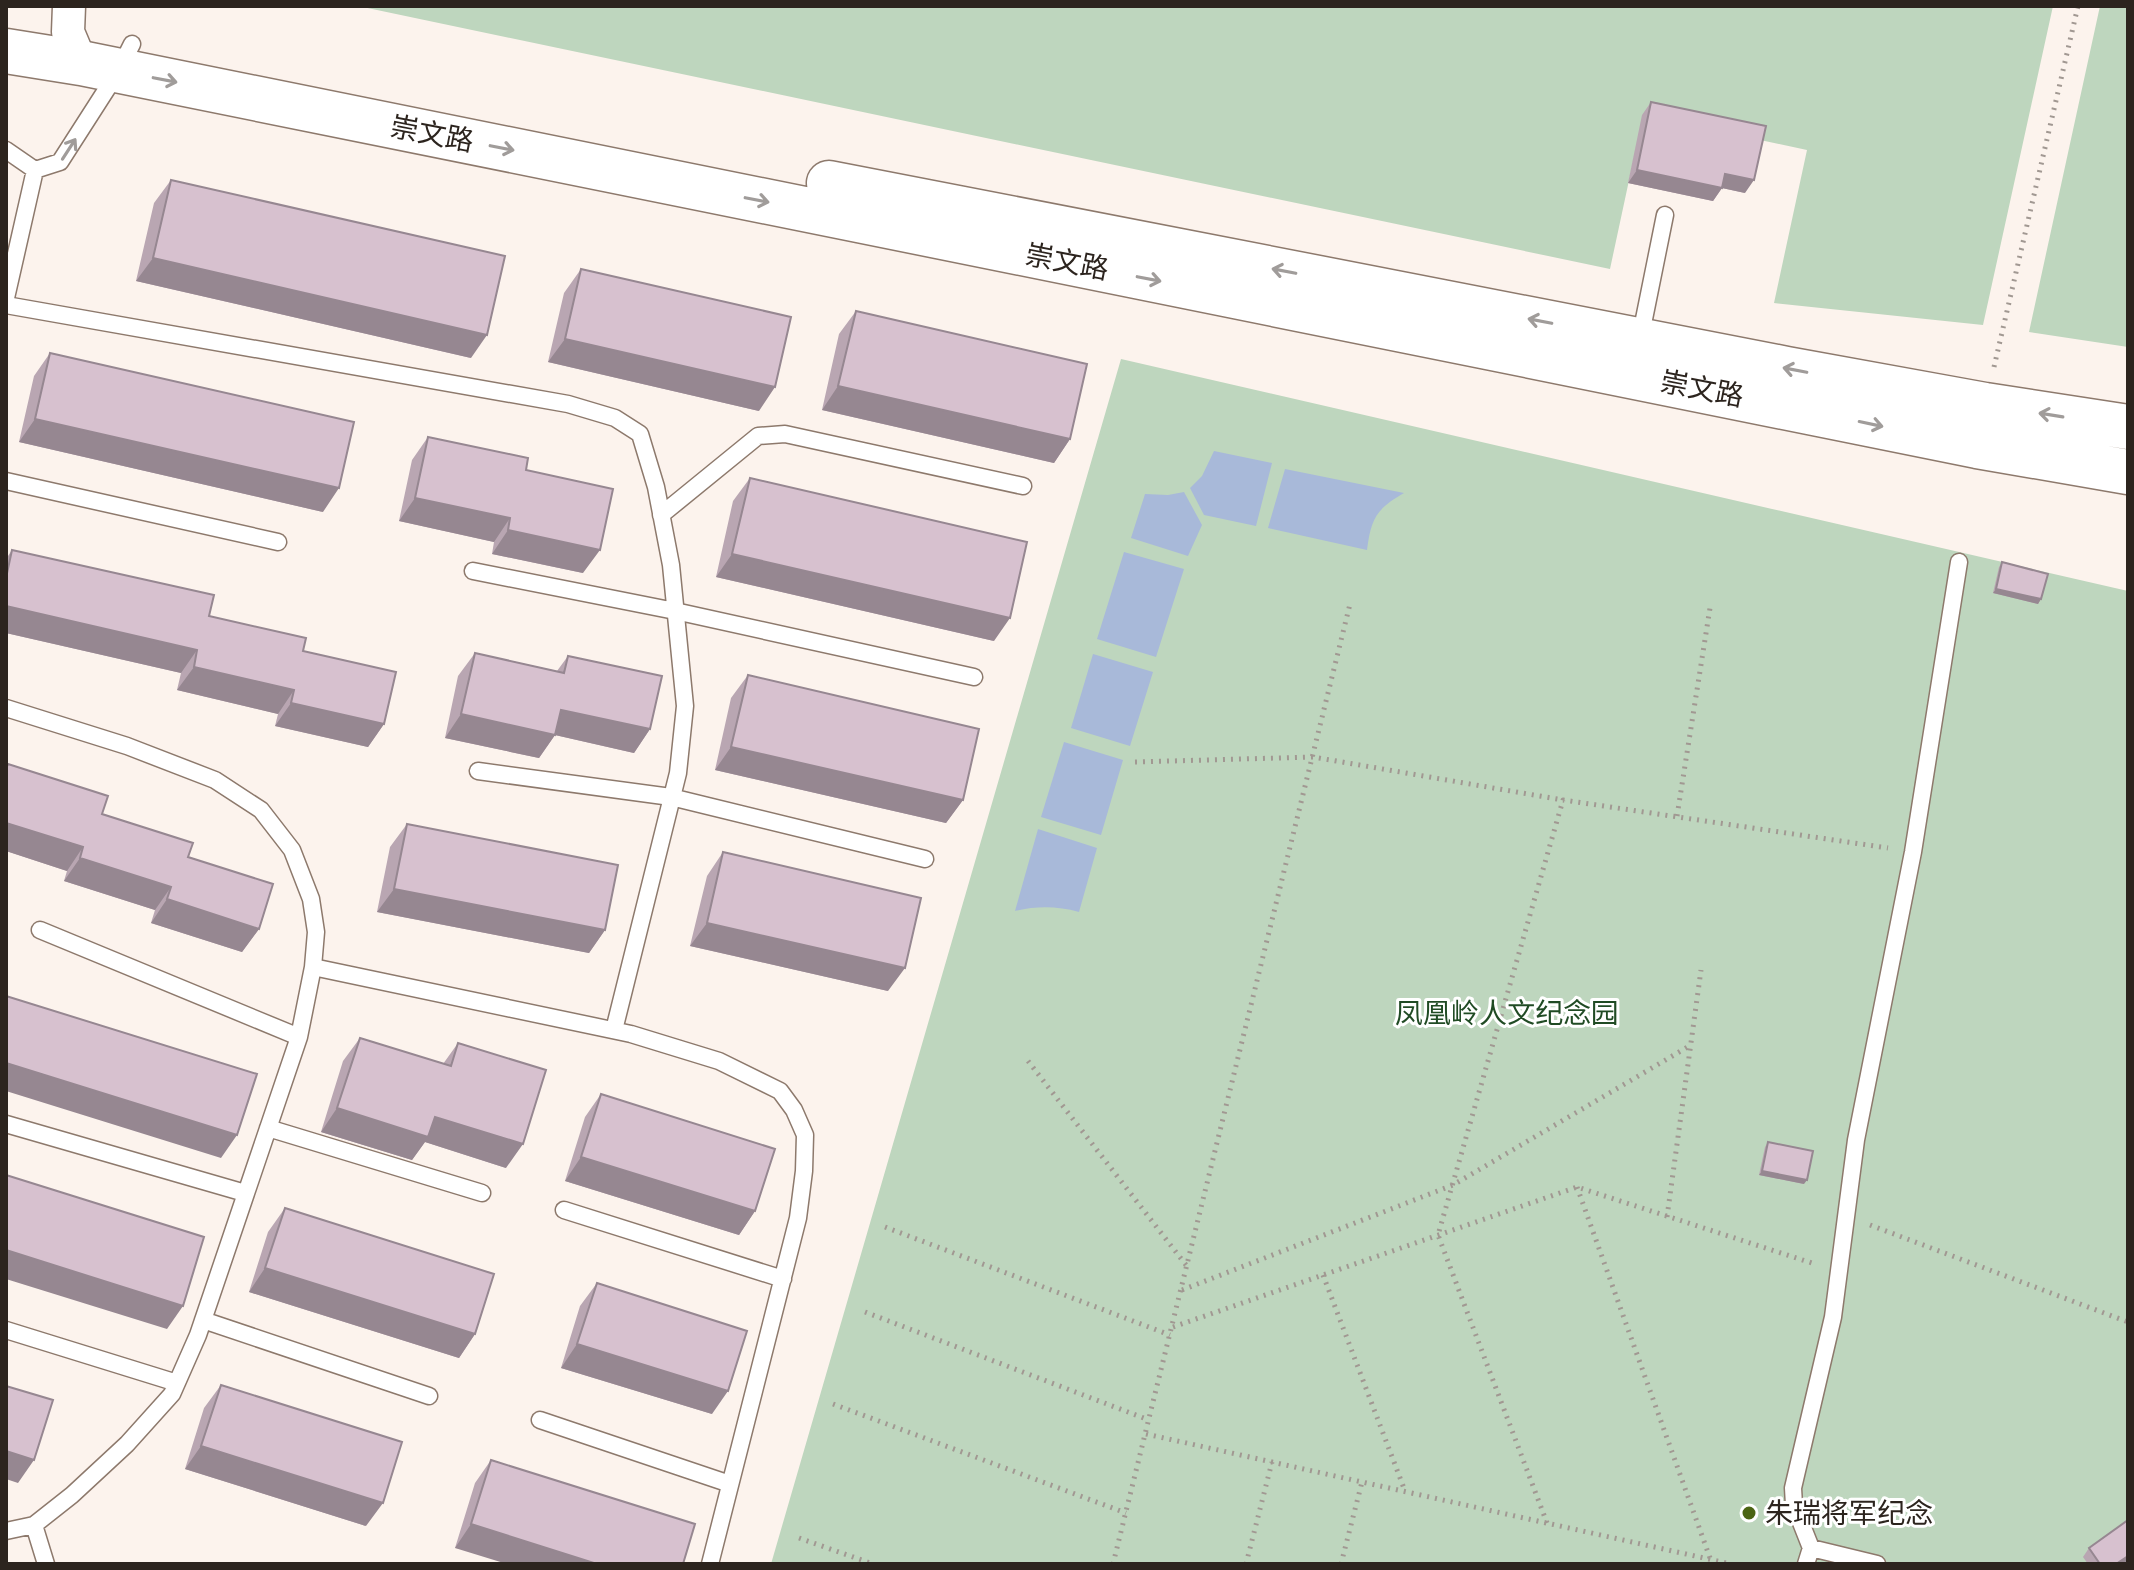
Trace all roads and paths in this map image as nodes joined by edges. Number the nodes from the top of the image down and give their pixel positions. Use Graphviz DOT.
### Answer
graph roads {
  1 [pos="2078,6"];
  2 [pos="6,21"];
  3 [pos="94,43"];
  4 [pos="6,51"];
  5 [pos="6,150"];
  6 [pos="35,170"];
  7 [pos="1665,215"];
  8 [pos="6,298"];
  9 [pos="6,305"];
  10 [pos="1640,340"];
  11 [pos="1985,405"];
  12 [pos="2128,427"];
  13 [pos="2128,472"];
  14 [pos="6,481"];
  15 [pos="1023,486"];
  16 [pos="661,515"];
  17 [pos="278,542"];
  18 [pos="1959,562"];
  19 [pos="473,571"];
  20 [pos="1350,604"];
  21 [pos="1710,608"];
  22 [pos="675,611"];
  23 [pos="974,677"];
  24 [pos="6,708"];
  25 [pos="1313,757"];
  26 [pos="1135,762"];
  27 [pos="478,771"];
  28 [pos="671,797"];
  29 [pos="1563,800"];
  30 [pos="1677,816"];
  31 [pos="1913,852"];
  32 [pos="925,859"];
  33 [pos="40,930"];
  34 [pos="313,967"];
  35 [pos="1701,970"];
  36 [pos="614,1030"];
  37 [pos="299,1037"];
  38 [pos="1691,1045"];
  39 [pos="1028,1061"];
  40 [pos="6,1124"];
  41 [pos="268,1128"];
  42 [pos="1453,1185"];
  43 [pos="1577,1187"];
  44 [pos="245,1193"];
  45 [pos="482,1193"];
  46 [pos="564,1210"];
  47 [pos="1846,1216"];
  48 [pos="1667,1217"];
  49 [pos="885,1227"];
  50 [pos="1438,1235"];
  51 [pos="1187,1266"];
  52 [pos="1839,1272"];
  53 [pos="1323,1275"];
  54 [pos="783,1279"];
  55 [pos="1181,1291"];
  56 [pos="865,1312"];
  57 [pos="203,1320"];
  58 [pos="2128,1322"];
  59 [pos="1172,1327"];
  60 [pos="6,1330"];
  61 [pos="1170,1335"];
  62 [pos="177,1383"];
  63 [pos="429,1396"];
  64 [pos="833,1404"];
  65 [pos="540,1420"];
  66 [pos="1149,1420"];
  67 [pos="1146,1434"];
  68 [pos="1272,1462"];
  69 [pos="1362,1482"];
  70 [pos="730,1484"];
  71 [pos="1405,1492"];
  72 [pos="1126,1513"];
  73 [pos="1547,1523"];
  74 [pos="34,1525"];
  75 [pos="6,1531"];
  76 [pos="799,1538"];
  77 [pos="1808,1556"];
  78 [pos="1710,1559"];
  79 [pos="46,1564"];
  80 [pos="710,1564"];
  81 [pos="873,1564"];
  82 [pos="1113,1564"];
  83 [pos="1246,1564"];
  84 [pos="1341,1564"];
  85 [pos="1731,1564"];
  86 [pos="1877,1564"];
  1 -- 11 [label="path"];
  2 -- 3 [label="street, 崇文路"];
  3 -- 4 [label="street, 崇文路"];
  6 -- 3 [label="lane, one-way"];
  10 -- 3 [label="street, 崇文路, one-way"];
  3 -- 13 [label="street, 崇文路, one-way"];
  5 -- 6 [label="lane"];
  6 -- 8 [label="lane"];
  7 -- 10 [label="lane"];
  9 -- 16 [label="lane"];
  11 -- 10 [label="street, 崇文路, one-way"];
  12 -- 11 [label="street, 崇文路, one-way"];
  14 -- 17 [label="lane"];
  15 -- 16 [label="lane"];
  16 -- 22 [label="lane"];
  18 -- 31 [label="lane"];
  19 -- 22 [label="lane"];
  20 -- 25 [label="path"];
  21 -- 30 [label="path"];
  22 -- 23 [label="lane"];
  22 -- 28 [label="lane"];
  24 -- 34 [label="lane"];
  25 -- 26 [label="path"];
  25 -- 29 [label="path"];
  25 -- 51 [label="path"];
  27 -- 28 [label="lane"];
  28 -- 32 [label="lane"];
  28 -- 36 [label="lane"];
  29 -- 30 [label="path"];
  29 -- 42 [label="path"];
  30 -- 31 [label="path"];
  31 -- 47 [label="lane"];
  33 -- 37 [label="lane"];
  34 -- 36 [label="lane"];
  34 -- 37 [label="lane"];
  35 -- 38 [label="path"];
  36 -- 54 [label="lane"];
  37 -- 41 [label="lane"];
  38 -- 42 [label="path"];
  38 -- 48 [label="path"];
  39 -- 51 [label="path"];
  40 -- 44 [label="lane"];
  41 -- 44 [label="lane"];
  41 -- 45 [label="lane"];
  42 -- 50 [label="path"];
  42 -- 55 [label="path"];
  43 -- 48 [label="path"];
  43 -- 50 [label="path"];
  43 -- 78 [label="path"];
  44 -- 57 [label="lane"];
  46 -- 54 [label="lane"];
  47 -- 52 [label="lane"];
  47 -- 58 [label="path"];
  48 -- 52 [label="path"];
  49 -- 61 [label="path"];
  50 -- 53 [label="path"];
  50 -- 73 [label="path"];
  51 -- 55 [label="path"];
  52 -- 77 [label="lane"];
  53 -- 59 [label="path"];
  53 -- 71 [label="path"];
  54 -- 70 [label="lane"];
  55 -- 59 [label="path"];
  56 -- 66 [label="path"];
  57 -- 62 [label="lane"];
  57 -- 63 [label="lane"];
  59 -- 61 [label="path"];
  60 -- 62 [label="lane"];
  61 -- 66 [label="path"];
  62 -- 74 [label="lane"];
  64 -- 72 [label="path"];
  65 -- 70 [label="lane"];
  66 -- 67 [label="path"];
  67 -- 68 [label="path"];
  67 -- 72 [label="path"];
  68 -- 69 [label="path"];
  68 -- 83 [label="path"];
  69 -- 71 [label="path"];
  69 -- 84 [label="path"];
  70 -- 80 [label="lane"];
  71 -- 73 [label="path"];
  72 -- 82 [label="path"];
  73 -- 78 [label="path"];
  74 -- 75 [label="lane"];
  74 -- 79 [label="lane"];
  76 -- 81 [label="path"];
  77 -- 86 [label="lane"];
  78 -- 85 [label="path"];
}
